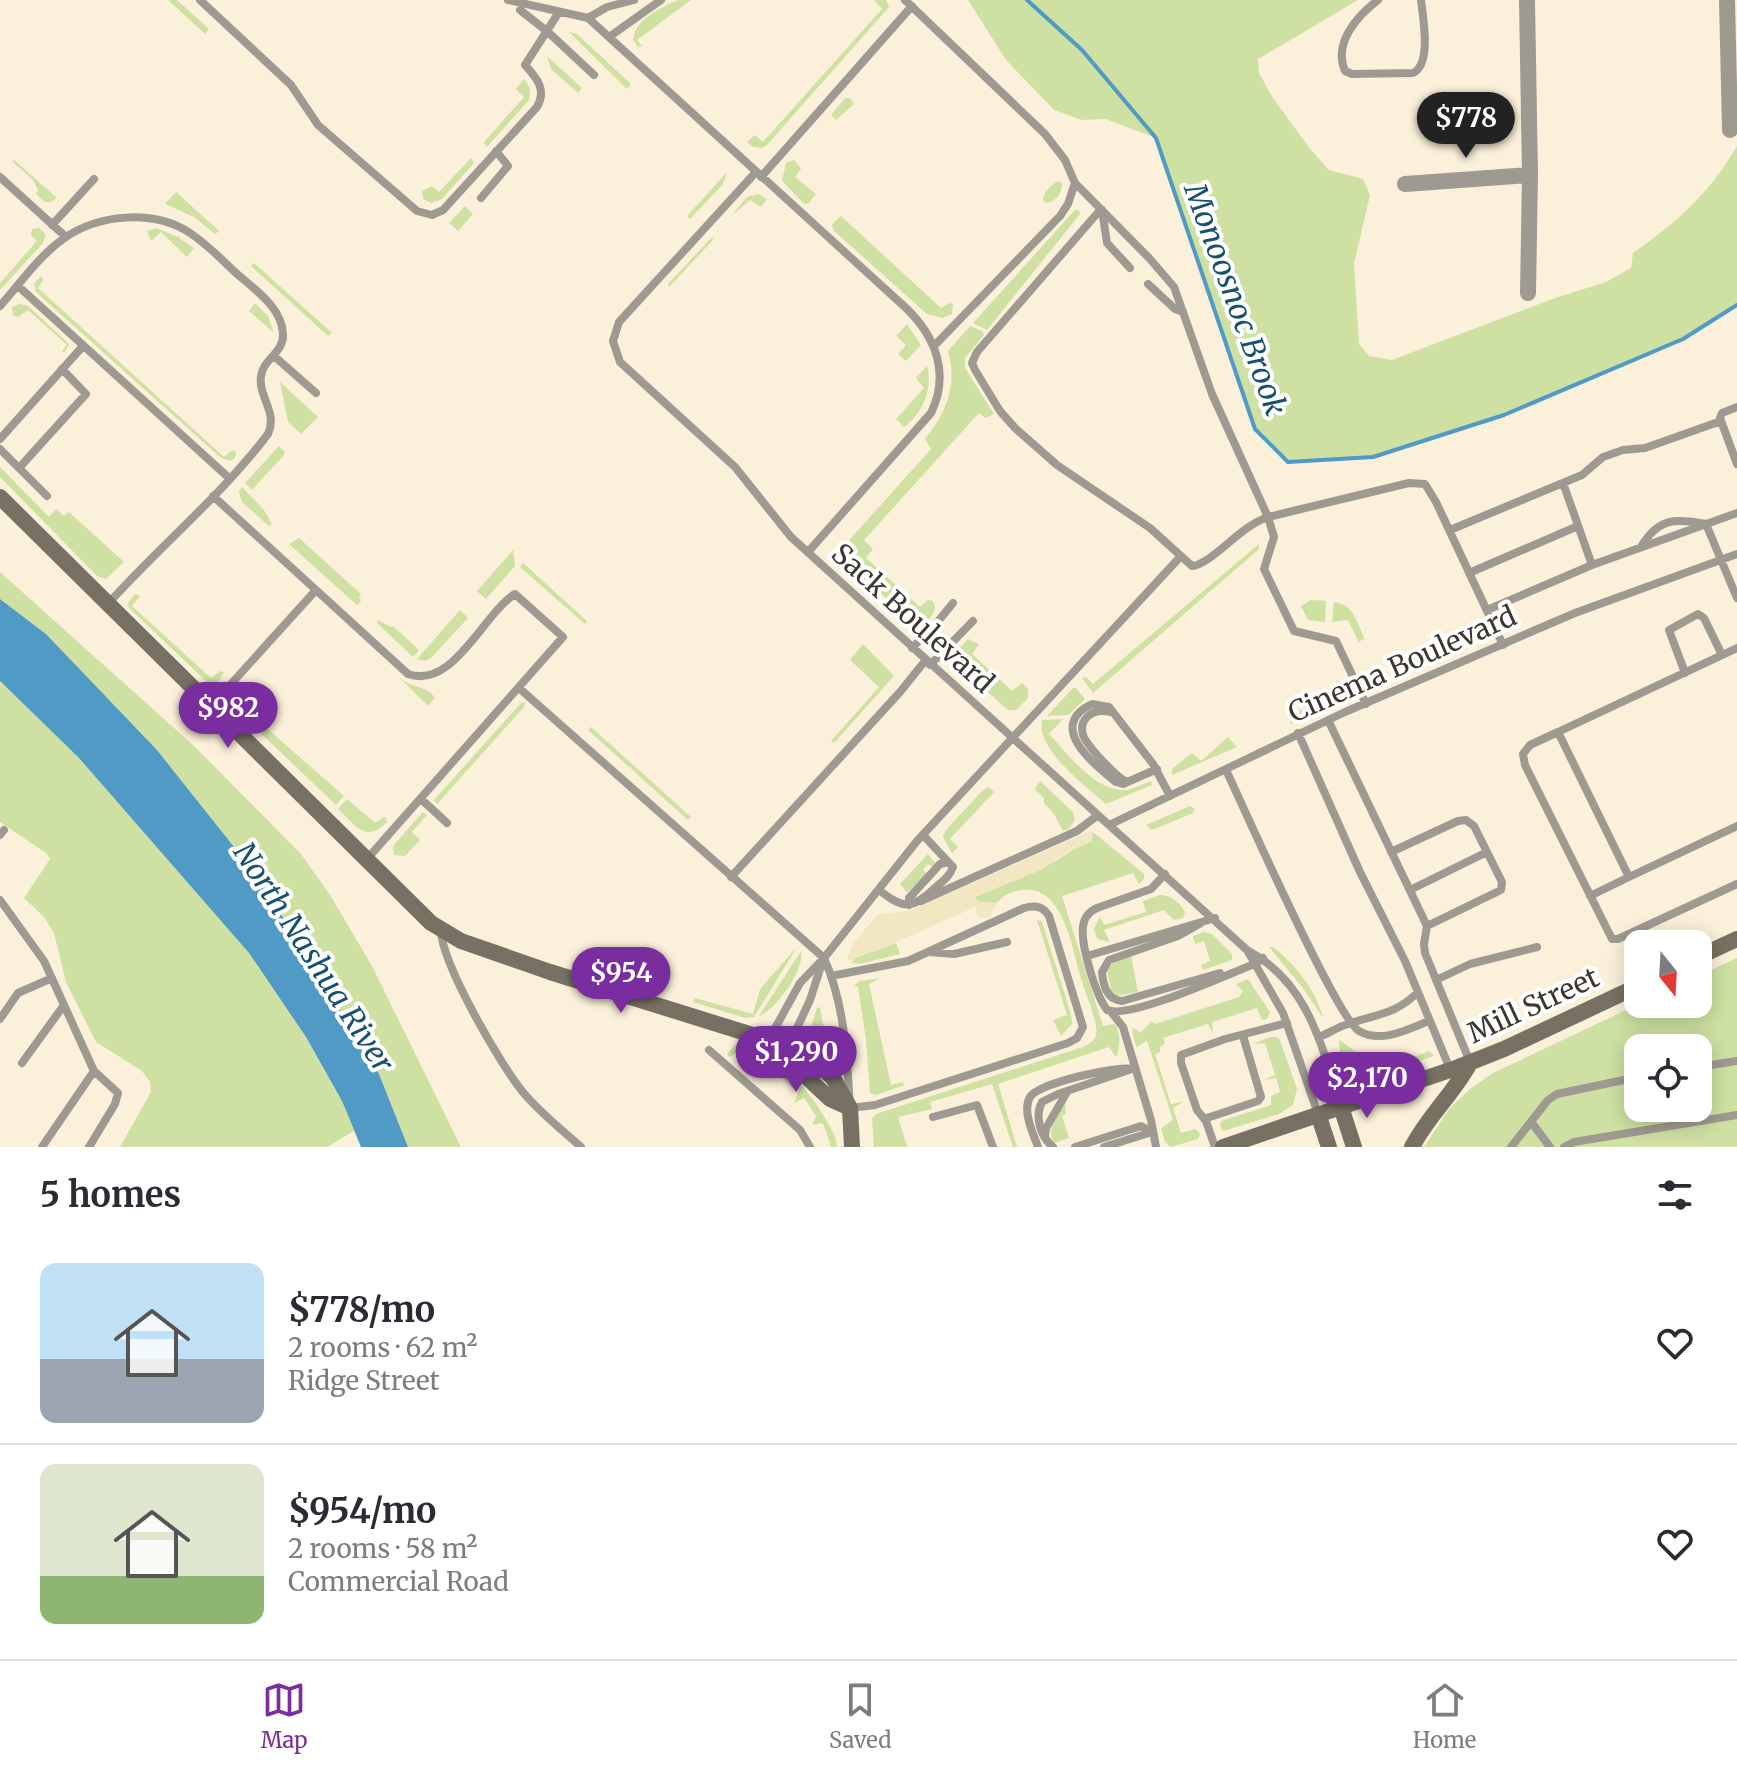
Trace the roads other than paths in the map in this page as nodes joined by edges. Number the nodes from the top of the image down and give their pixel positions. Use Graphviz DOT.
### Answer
graph roads {
  1 [pos="200,0"];
  2 [pos="508,0"];
  3 [pos="634,0"];
  4 [pos="661,0"];
  5 [pos="1378,0"];
  6 [pos="1421,0"];
  7 [pos="1527,0"];
  8 [pos="1727,0"];
  9 [pos="909,3"];
  10 [pos="520,10"];
  11 [pos="559,12"];
  12 [pos="588,18"];
  13 [pos="548,32"];
  14 [pos="609,37"];
  15 [pos="594,75"];
  16 [pos="1730,130"];
  17 [pos="496,151"];
  18 [pos="758,174"];
  19 [pos="1530,175"];
  20 [pos="0,177"];
  21 [pos="94,179"];
  22 [pos="1075,183"];
  23 [pos="1405,184"];
  24 [pos="481,198"];
  25 [pos="1101,209"];
  26 [pos="52,225"];
  27 [pos="66,237"];
  28 [pos="1130,268"];
  29 [pos="1148,284"];
  30 [pos="18,286"];
  31 [pos="1528,293"];
  32 [pos="0,306"];
  33 [pos="1183,312"];
  34 [pos="83,346"];
  35 [pos="934,346"];
  36 [pos="274,356"];
  37 [pos="62,369"];
  38 [pos="316,393"];
  39 [pos="1737,407"];
  40 [pos="1721,421"];
  41 [pos="0,439"];
  42 [pos="0,449"];
  43 [pos="1737,464"];
  44 [pos="19,468"];
  45 [pos="229,478"];
  46 [pos="1563,483"];
  47 [pos="47,496"];
  48 [pos="213,496"];
  49 [pos="0,497"];
  50 [pos="1737,513"];
  51 [pos="1268,517"];
  52 [pos="1706,524"];
  53 [pos="1578,526"];
  54 [pos="1450,530"];
  55 [pos="808,552"];
  56 [pos="1737,554"];
  57 [pos="1181,556"];
  58 [pos="1720,560"];
  59 [pos="1592,565"];
  60 [pos="1469,573"];
  61 [pos="316,590"];
  62 [pos="1737,598"];
  63 [pos="953,603"];
  64 [pos="108,604"];
  65 [pos="1487,610"];
  66 [pos="973,621"];
  67 [pos="1503,645"];
  68 [pos="912,648"];
  69 [pos="1737,648"];
  70 [pos="1722,655"];
  71 [pos="928,663"];
  72 [pos="1685,673"];
  73 [pos="519,688"];
  74 [pos="1366,704"];
  75 [pos="211,705"];
  76 [pos="1118,718"];
  77 [pos="1328,720"];
  78 [pos="1558,732"];
  79 [pos="1298,733"];
  80 [pos="1013,737"];
  81 [pos="1157,769"];
  82 [pos="1226,770"];
  83 [pos="1130,782"];
  84 [pos="1170,796"];
  85 [pos="421,799"];
  86 [pos="1098,815"];
  87 [pos="447,823"];
  88 [pos="1109,825"];
  89 [pos="1737,826"];
  90 [pos="923,835"];
  91 [pos="1391,852"];
  92 [pos="1487,852"];
  93 [pos="367,859"];
  94 [pos="948,862"];
  95 [pos="1165,874"];
  96 [pos="731,877"];
  97 [pos="1629,877"];
  98 [pos="1737,884"];
  99 [pos="879,890"];
  100 [pos="1410,890"];
  101 [pos="1590,896"];
  102 [pos="0,900"];
  103 [pos="921,901"];
  104 [pos="909,905"];
  105 [pos="1215,918"];
  106 [pos="1201,923"];
  107 [pos="1427,926"];
  108 [pos="441,929"];
  109 [pos="1737,939"];
  110 [pos="1007,942"];
  111 [pos="1537,947"];
  112 [pos="1247,950"];
  113 [pos="1712,951"];
  114 [pos="928,952"];
  115 [pos="1087,956"];
  116 [pos="824,958"];
  117 [pos="1263,958"];
  118 [pos="1254,964"];
  119 [pos="1237,970"];
  120 [pos="831,976"];
  121 [pos="52,978"];
  122 [pos="1436,980"];
  123 [pos="1418,992"];
  124 [pos="1624,992"];
  125 [pos="64,1005"];
  126 [pos="1111,1012"];
  127 [pos="0,1019"];
  128 [pos="1429,1021"];
  129 [pos="1287,1023"];
  130 [pos="1350,1023"];
  131 [pos="1243,1036"];
  132 [pos="1319,1037"];
  133 [pos="768,1041"];
  134 [pos="787,1049"];
  135 [pos="709,1050"];
  136 [pos="1737,1061"];
  137 [pos="22,1063"];
  138 [pos="1470,1063"];
  139 [pos="1712,1065"];
  140 [pos="1134,1069"];
  141 [pos="1451,1070"];
  142 [pos="94,1071"];
  143 [pos="1624,1080"];
  144 [pos="1071,1089"];
  145 [pos="1341,1107"];
  146 [pos="850,1108"];
  147 [pos="1318,1114"];
  148 [pos="1737,1115"];
  149 [pos="933,1117"];
  150 [pos="1204,1119"];
  151 [pos="1532,1123"];
  152 [pos="1152,1132"];
  153 [pos="1050,1144"];
  154 [pos="42,1147"];
  155 [pos="89,1147"];
  156 [pos="581,1147"];
  157 [pos="810,1147"];
  158 [pos="852,1147"];
  159 [pos="993,1147"];
  160 [pos="1038,1147"];
  161 [pos="1075,1147"];
  162 [pos="1104,1147"];
  163 [pos="1156,1147"];
  164 [pos="1215,1147"];
  165 [pos="1223,1147"];
  166 [pos="1329,1147"];
  167 [pos="1354,1147"];
  168 [pos="1412,1147"];
  169 [pos="1511,1147"];
  170 [pos="1550,1147"];
  171 [pos="1564,1147"];
  1 -- 17 [label="lane"];
  2 -- 11 [label="lane"];
  3 -- 12 [label="lane"];
  4 -- 14 [label="lane"];
  5 -- 6 [label="lane"];
  7 -- 19 [label="street"];
  8 -- 16 [label="street"];
  9 -- 18 [label="lane"];
  9 -- 22 [label="lane"];
  10 -- 13 [label="lane"];
  11 -- 12 [label="lane"];
  11 -- 13 [label="lane"];
  12 -- 14 [label="lane, Sack Boulevard"];
  13 -- 15 [label="lane"];
  13 -- 17 [label="lane"];
  14 -- 18 [label="lane, Sack Boulevard"];
  17 -- 24 [label="lane"];
  18 -- 35 [label="lane, Sack Boulevard"];
  18 -- 55 [label="lane"];
  19 -- 23 [label="street"];
  19 -- 31 [label="street"];
  20 -- 26 [label="lane"];
  21 -- 26 [label="lane"];
  22 -- 25 [label="lane"];
  22 -- 35 [label="lane"];
  25 -- 28 [label="lane"];
  25 -- 33 [label="lane"];
  25 -- 57 [label="lane"];
  26 -- 27 [label="lane"];
  27 -- 30 [label="lane"];
  27 -- 36 [label="lane"];
  29 -- 33 [label="lane"];
  30 -- 32 [label="lane"];
  30 -- 34 [label="lane"];
  33 -- 51 [label="lane"];
  34 -- 37 [label="lane"];
  34 -- 45 [label="lane"];
  35 -- 55 [label="lane, Sack Boulevard"];
  36 -- 38 [label="lane"];
  36 -- 45 [label="lane"];
  37 -- 41 [label="lane"];
  37 -- 44 [label="lane"];
  39 -- 40 [label="lane"];
  40 -- 43 [label="lane"];
  40 -- 46 [label="lane"];
  42 -- 44 [label="lane"];
  44 -- 47 [label="lane"];
  45 -- 48 [label="lane"];
  46 -- 53 [label="lane"];
  46 -- 54 [label="lane"];
  48 -- 61 [label="lane"];
  48 -- 64 [label="lane"];
  49 -- 64 [label="street"];
  50 -- 52 [label="lane"];
  51 -- 54 [label="lane"];
  51 -- 57 [label="lane"];
  51 -- 74 [label="lane"];
  52 -- 58 [label="lane"];
  52 -- 59 [label="lane"];
  53 -- 59 [label="lane"];
  53 -- 60 [label="lane"];
  54 -- 60 [label="lane"];
  55 -- 68 [label="lane, Sack Boulevard"];
  56 -- 58 [label="lane, Cinema Boulevard"];
  57 -- 80 [label="lane"];
  58 -- 62 [label="lane"];
  58 -- 67 [label="lane, Cinema Boulevard"];
  59 -- 65 [label="lane"];
  60 -- 65 [label="lane"];
  61 -- 73 [label="lane"];
  61 -- 75 [label="lane"];
  63 -- 68 [label="lane"];
  64 -- 75 [label="street"];
  65 -- 67 [label="lane"];
  66 -- 71 [label="lane"];
  67 -- 74 [label="lane, Cinema Boulevard"];
  68 -- 71 [label="lane, Sack Boulevard"];
  69 -- 70 [label="lane"];
  70 -- 72 [label="lane"];
  70 -- 72 [label="lane"];
  71 -- 80 [label="lane, Sack Boulevard"];
  71 -- 96 [label="lane"];
  72 -- 78 [label="lane"];
  73 -- 85 [label="lane"];
  73 -- 96 [label="lane"];
  74 -- 77 [label="lane, Cinema Boulevard"];
  75 -- 93 [label="street"];
  76 -- 81 [label="lane"];
  76 -- 83 [label="lane"];
  76 -- 83 [label="lane"];
  77 -- 79 [label="lane, Cinema Boulevard"];
  77 -- 91 [label="lane"];
  78 -- 97 [label="lane"];
  78 -- 101 [label="lane"];
  79 -- 82 [label="lane, Cinema Boulevard"];
  79 -- 123 [label="lane"];
  80 -- 86 [label="lane, Sack Boulevard"];
  80 -- 90 [label="lane"];
  81 -- 83 [label="lane"];
  81 -- 84 [label="lane"];
  82 -- 84 [label="lane, Cinema Boulevard"];
  82 -- 130 [label="lane"];
  84 -- 88 [label="lane, Cinema Boulevard"];
  85 -- 87 [label="lane"];
  85 -- 93 [label="lane"];
  86 -- 88 [label="lane, Sack Boulevard"];
  86 -- 103 [label="lane"];
  88 -- 95 [label="lane, Sack Boulevard"];
  89 -- 97 [label="lane"];
  90 -- 94 [label="lane"];
  90 -- 99 [label="lane"];
  91 -- 92 [label="lane"];
  91 -- 100 [label="lane"];
  92 -- 100 [label="lane"];
  92 -- 107 [label="lane"];
  93 -- 108 [label="street"];
  94 -- 103 [label="lane"];
  94 -- 104 [label="lane"];
  95 -- 105 [label="lane, Sack Boulevard"];
  95 -- 115 [label="lane"];
  96 -- 116 [label="lane"];
  97 -- 101 [label="lane"];
  98 -- 101 [label="lane"];
  99 -- 104 [label="lane"];
  99 -- 116 [label="lane"];
  100 -- 107 [label="lane"];
  102 -- 121 [label="lane"];
  103 -- 104 [label="lane"];
  105 -- 106 [label="lane"];
  105 -- 112 [label="lane, Sack Boulevard"];
  106 -- 115 [label="lane"];
  106 -- 119 [label="lane"];
  107 -- 122 [label="lane"];
  108 -- 133 [label="street"];
  108 -- 156 [label="lane"];
  109 -- 113 [label="street"];
  110 -- 114 [label="lane"];
  111 -- 122 [label="lane"];
  112 -- 117 [label="lane"];
  112 -- 118 [label="lane, Sack Boulevard"];
  114 -- 120 [label="lane"];
  114 -- 146 [label="lane"];
  115 -- 126 [label="lane"];
  116 -- 120 [label="lane"];
  116 -- 133 [label="lane"];
  116 -- 134 [label="lane"];
  117 -- 118 [label="lane"];
  117 -- 132 [label="lane"];
  118 -- 119 [label="lane"];
  118 -- 129 [label="lane, Sack Boulevard"];
  119 -- 126 [label="lane"];
  120 -- 146 [label="lane"];
  121 -- 125 [label="lane"];
  121 -- 127 [label="lane"];
  122 -- 138 [label="lane"];
  123 -- 128 [label="lane"];
  123 -- 130 [label="lane"];
  124 -- 138 [label="street, Mill Street"];
  125 -- 137 [label="lane"];
  125 -- 142 [label="lane"];
  126 -- 140 [label="lane"];
  128 -- 130 [label="lane"];
  128 -- 141 [label="lane"];
  129 -- 131 [label="lane"];
  129 -- 147 [label="lane, Sack Boulevard"];
  130 -- 132 [label="lane"];
  131 -- 150 [label="lane"];
  131 -- 150 [label="lane"];
  132 -- 145 [label="lane"];
  133 -- 134 [label="street"];
  134 -- 146 [label="street"];
  135 -- 157 [label="lane"];
  136 -- 139 [label="lane"];
  138 -- 141 [label="street, Mill Street"];
  138 -- 168 [label="street"];
  140 -- 144 [label="lane"];
  140 -- 152 [label="lane"];
  140 -- 160 [label="lane"];
  141 -- 145 [label="street, Mill Street"];
  142 -- 154 [label="lane"];
  142 -- 155 [label="lane"];
  143 -- 151 [label="lane"];
  144 -- 153 [label="lane"];
  144 -- 153 [label="lane"];
  145 -- 147 [label="street, Mill Street"];
  145 -- 167 [label="street"];
  146 -- 158 [label="street"];
  147 -- 165 [label="street, Mill Street"];
  147 -- 166 [label="street"];
  148 -- 171 [label="lane"];
  149 -- 159 [label="lane"];
  150 -- 164 [label="lane"];
  151 -- 169 [label="lane"];
  151 -- 170 [label="lane"];
  152 -- 161 [label="lane"];
  152 -- 162 [label="lane"];
  152 -- 163 [label="lane"];
}
